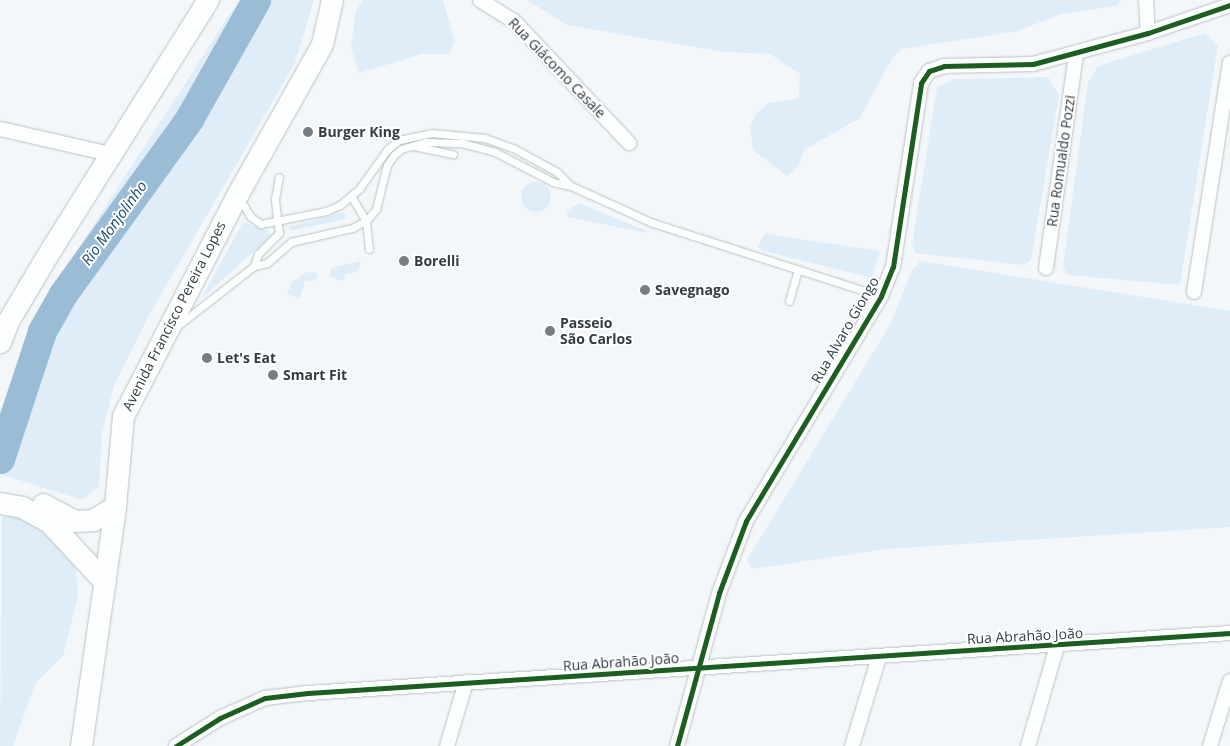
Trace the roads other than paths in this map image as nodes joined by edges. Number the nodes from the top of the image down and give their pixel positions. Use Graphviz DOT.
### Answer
graph roads {
  1 [pos="208,0"];
  2 [pos="332,0"];
  3 [pos="480,0"];
  4 [pos="1146,0"];
  5 [pos="1230,5"];
  6 [pos="1148,33"];
  7 [pos="1076,54"];
  8 [pos="1230,63"];
  9 [pos="0,129"];
  10 [pos="629,143"];
  11 [pos="411,145"];
  12 [pos="110,154"];
  13 [pos="453,154"];
  14 [pos="280,177"];
  15 [pos="571,186"];
  16 [pos="237,195"];
  17 [pos="351,196"];
  18 [pos="366,221"];
  19 [pos="280,222"];
  20 [pos="369,249"];
  21 [pos="254,266"];
  22 [pos="1046,268"];
  23 [pos="798,270"];
  24 [pos="1194,292"];
  25 [pos="881,296"];
  26 [pos="789,301"];
  27 [pos="164,335"];
  28 [pos="0,342"];
  29 [pos="0,492"];
  30 [pos="0,503"];
  31 [pos="114,506"];
  32 [pos="105,582"];
  33 [pos="1230,633"];
  34 [pos="1057,646"];
  35 [pos="879,657"];
  36 [pos="701,667"];
  37 [pos="1230,681"];
  38 [pos="466,682"];
  39 [pos="81,746"];
  40 [pos="176,746"];
  41 [pos="447,746"];
  42 [pos="677,746"];
  43 [pos="852,746"];
  44 [pos="1028,746"];
  45 [pos="1210,746"];
  1 -- 12 [label="main road"];
  2 -- 16 [label="main road, Avenida Francisco Pereira Lopes"];
  3 -- 10 [label="street, Rua Giácomo Casale"];
  4 -- 6 [label="street"];
  5 -- 6 [label="street, Rua Alvaro Giongo"];
  6 -- 7 [label="street, Rua Alvaro Giongo"];
  7 -- 22 [label="street, Rua Romualdo Pozzi"];
  7 -- 25 [label="street, Rua Alvaro Giongo"];
  8 -- 24 [label="street"];
  9 -- 12 [label="street"];
  11 -- 13 [label="lane"];
  11 -- 15 [label="lane"];
  11 -- 18 [label="lane"];
  12 -- 28 [label="main road"];
  14 -- 19 [label="lane"];
  15 -- 17 [label="lane"];
  15 -- 23 [label="lane"];
  16 -- 19 [label="lane"];
  16 -- 27 [label="main road, Avenida Francisco Pereira Lopes"];
  17 -- 18 [label="lane"];
  17 -- 19 [label="lane"];
  18 -- 20 [label="lane"];
  18 -- 21 [label="lane"];
  19 -- 21 [label="lane"];
  21 -- 27 [label="lane"];
  23 -- 25 [label="lane"];
  23 -- 26 [label="lane"];
  25 -- 36 [label="street, Rua Alvaro Giongo"];
  27 -- 31 [label="main road, Avenida Francisco Pereira Lopes"];
  29 -- 31 [label="main road"];
  30 -- 32 [label="main road"];
  31 -- 32 [label="main road, Avenida Francisco Pereira Lopes"];
  32 -- 39 [label="main road, Avenida Francisco Pereira Lopes"];
  33 -- 34 [label="street, Rua Abrahão João"];
  34 -- 35 [label="street, Rua Abrahão João"];
  34 -- 44 [label="street"];
  35 -- 36 [label="street, Rua Abrahão João"];
  35 -- 43 [label="street"];
  36 -- 38 [label="street, Rua Abrahão João"];
  36 -- 42 [label="street, Rua Alvaro Giongo"];
  37 -- 45 [label="street"];
  38 -- 40 [label="street, Rua Abrahão João"];
  38 -- 41 [label="street"];
}
